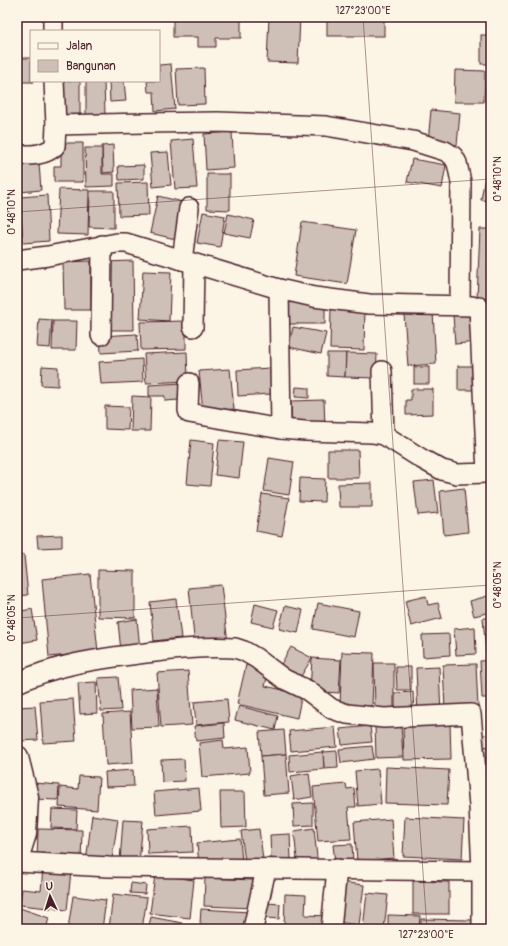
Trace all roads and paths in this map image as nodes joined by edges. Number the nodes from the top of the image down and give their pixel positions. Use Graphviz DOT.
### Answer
graph roads {
  1 [pos="53,17"];
  2 [pos="53,30"];
  3 [pos="54,82"];
  4 [pos="56,125"];
  5 [pos="17,155"];
  6 [pos="189,208"];
  7 [pos="102,245"];
  8 [pos="17,260"];
  9 [pos="188,262"];
  10 [pos="279,289"];
  11 [pos="460,305"];
  12 [pos="485,307"];
  13 [pos="193,327"];
  14 [pos="101,335"];
  15 [pos="382,371"];
  16 [pos="189,383"];
  17 [pos="281,429"];
  18 [pos="384,435"];
  19 [pos="489,473"];
  20 [pos="17,683"];
  21 [pos="17,757"];
  22 [pos="17,861"];
  23 [pos="266,869"];
  24 [pos="337,869"];
  25 [pos="482,871"];
  26 [pos="254,929"];
  27 [pos="331,929"];
  28 [pos="482,929"];
  1 -- 2 [label="street"];
  3 -- 4 [label="street"];
  4 -- 5 [label="street"];
  4 -- 11 [label="street"];
  6 -- 9 [label="street"];
  7 -- 8 [label="street"];
  7 -- 9 [label="street"];
  7 -- 14 [label="street"];
  9 -- 10 [label="street"];
  9 -- 13 [label="street"];
  10 -- 11 [label="street"];
  10 -- 17 [label="street"];
  11 -- 12 [label="street"];
  12 -- 19 [label="street"];
  15 -- 18 [label="street"];
  16 -- 17 [label="street"];
  17 -- 18 [label="street"];
  18 -- 19 [label="street"];
  20 -- 25 [label="street"];
  21 -- 22 [label="street"];
  22 -- 23 [label="street"];
  23 -- 24 [label="street"];
  23 -- 26 [label="street"];
  24 -- 25 [label="street"];
  24 -- 27 [label="street"];
  25 -- 28 [label="street"];
}
